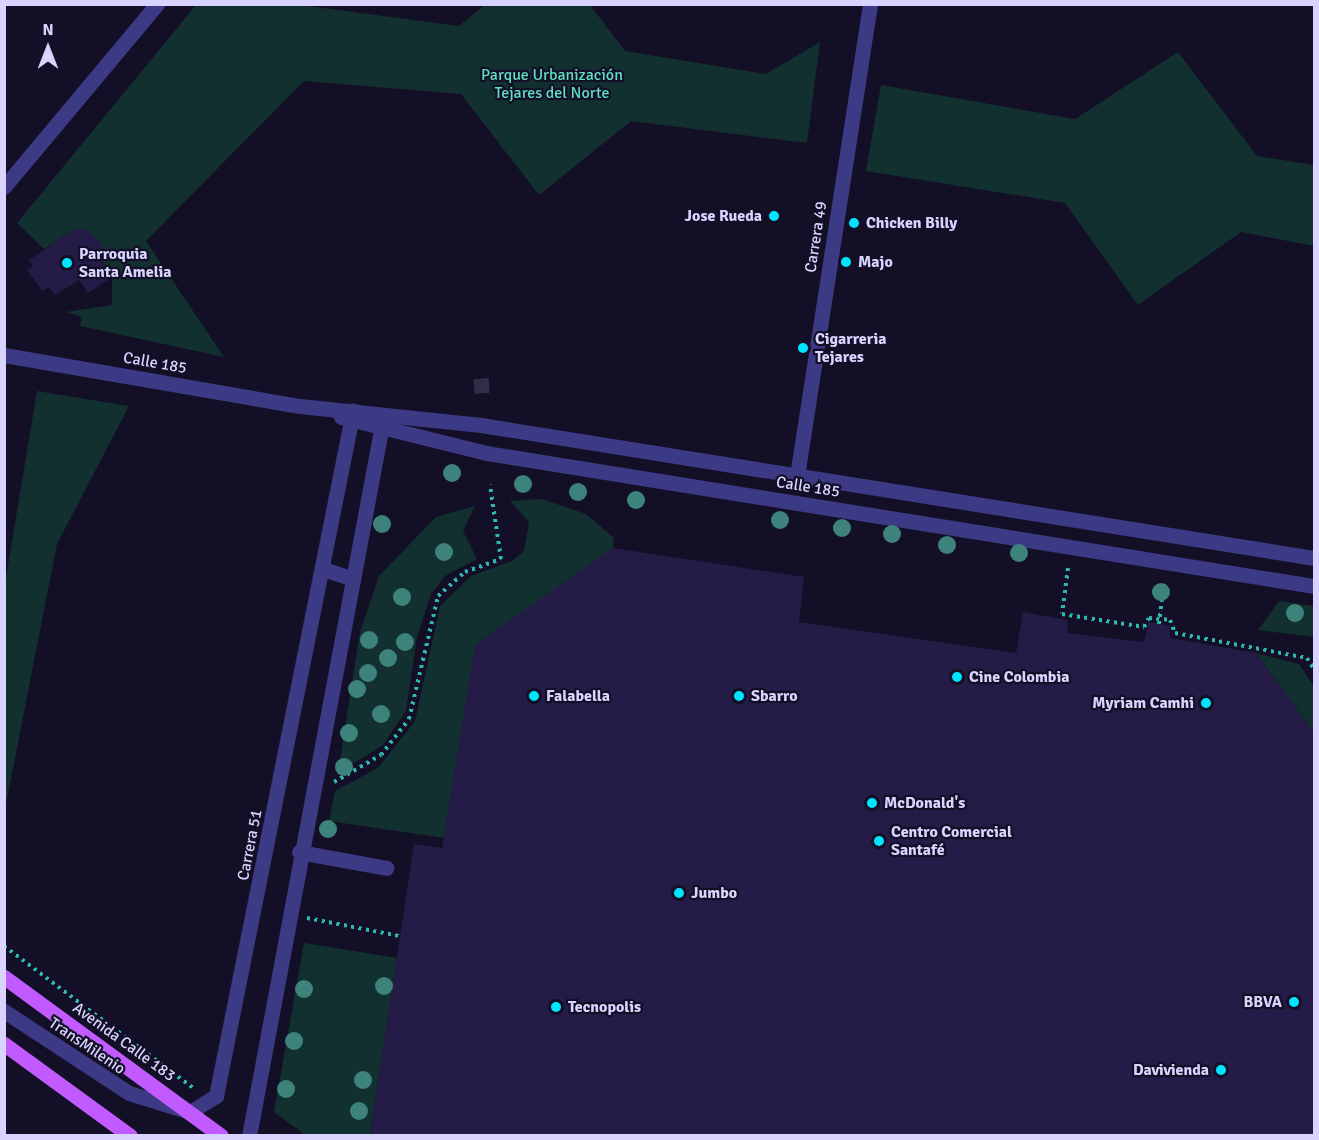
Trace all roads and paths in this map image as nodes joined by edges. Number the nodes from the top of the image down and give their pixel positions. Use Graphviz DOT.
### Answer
graph roads {
  1 [pos="157,4"];
  2 [pos="870,4"];
  3 [pos="4,187"];
  4 [pos="4,355"];
  5 [pos="352,416"];
  6 [pos="383,422"];
  7 [pos="797,476"];
  8 [pos="490,485"];
  9 [pos="1314,558"];
  10 [pos="1068,568"];
  11 [pos="323,569"];
  12 [pos="353,579"];
  13 [pos="1164,581"];
  14 [pos="1314,586"];
  15 [pos="1159,621"];
  16 [pos="1314,669"];
  17 [pos="330,783"];
  18 [pos="299,852"];
  19 [pos="387,868"];
  20 [pos="306,918"];
  21 [pos="400,936"];
  22 [pos="4,946"];
  23 [pos="4,977"];
  24 [pos="4,1011"];
  25 [pos="4,1044"];
  26 [pos="192,1088"];
  27 [pos="190,1112"];
  28 [pos="130,1136"];
  29 [pos="221,1136"];
  30 [pos="249,1136"];
  1 -- 3 [label="street"];
  2 -- 7 [label="street, Carrera 49"];
  4 -- 5 [label="street, Calle 185"];
  5 -- 6 [label="street, Calle 185"];
  5 -- 11 [label="street, Carrera 51"];
  6 -- 7 [label="street, Calle 185"];
  6 -- 12 [label="street"];
  6 -- 14 [label="street, Calle 185"];
  7 -- 9 [label="street, Calle 185"];
  8 -- 17 [label="path"];
  10 -- 15 [label="path"];
  11 -- 12 [label="street"];
  11 -- 27 [label="street, Carrera 51"];
  12 -- 18 [label="street"];
  13 -- 15 [label="path"];
  15 -- 16 [label="path"];
  18 -- 19 [label="street"];
  18 -- 30 [label="street"];
  20 -- 21 [label="path"];
  22 -- 26 [label="path"];
  23 -- 27 [label="main road, Avenida Calle 183"];
  24 -- 27 [label="street, TransMilenio"];
  25 -- 28 [label="main road"];
  27 -- 29 [label="main road, Avenida Calle 183"];
}
